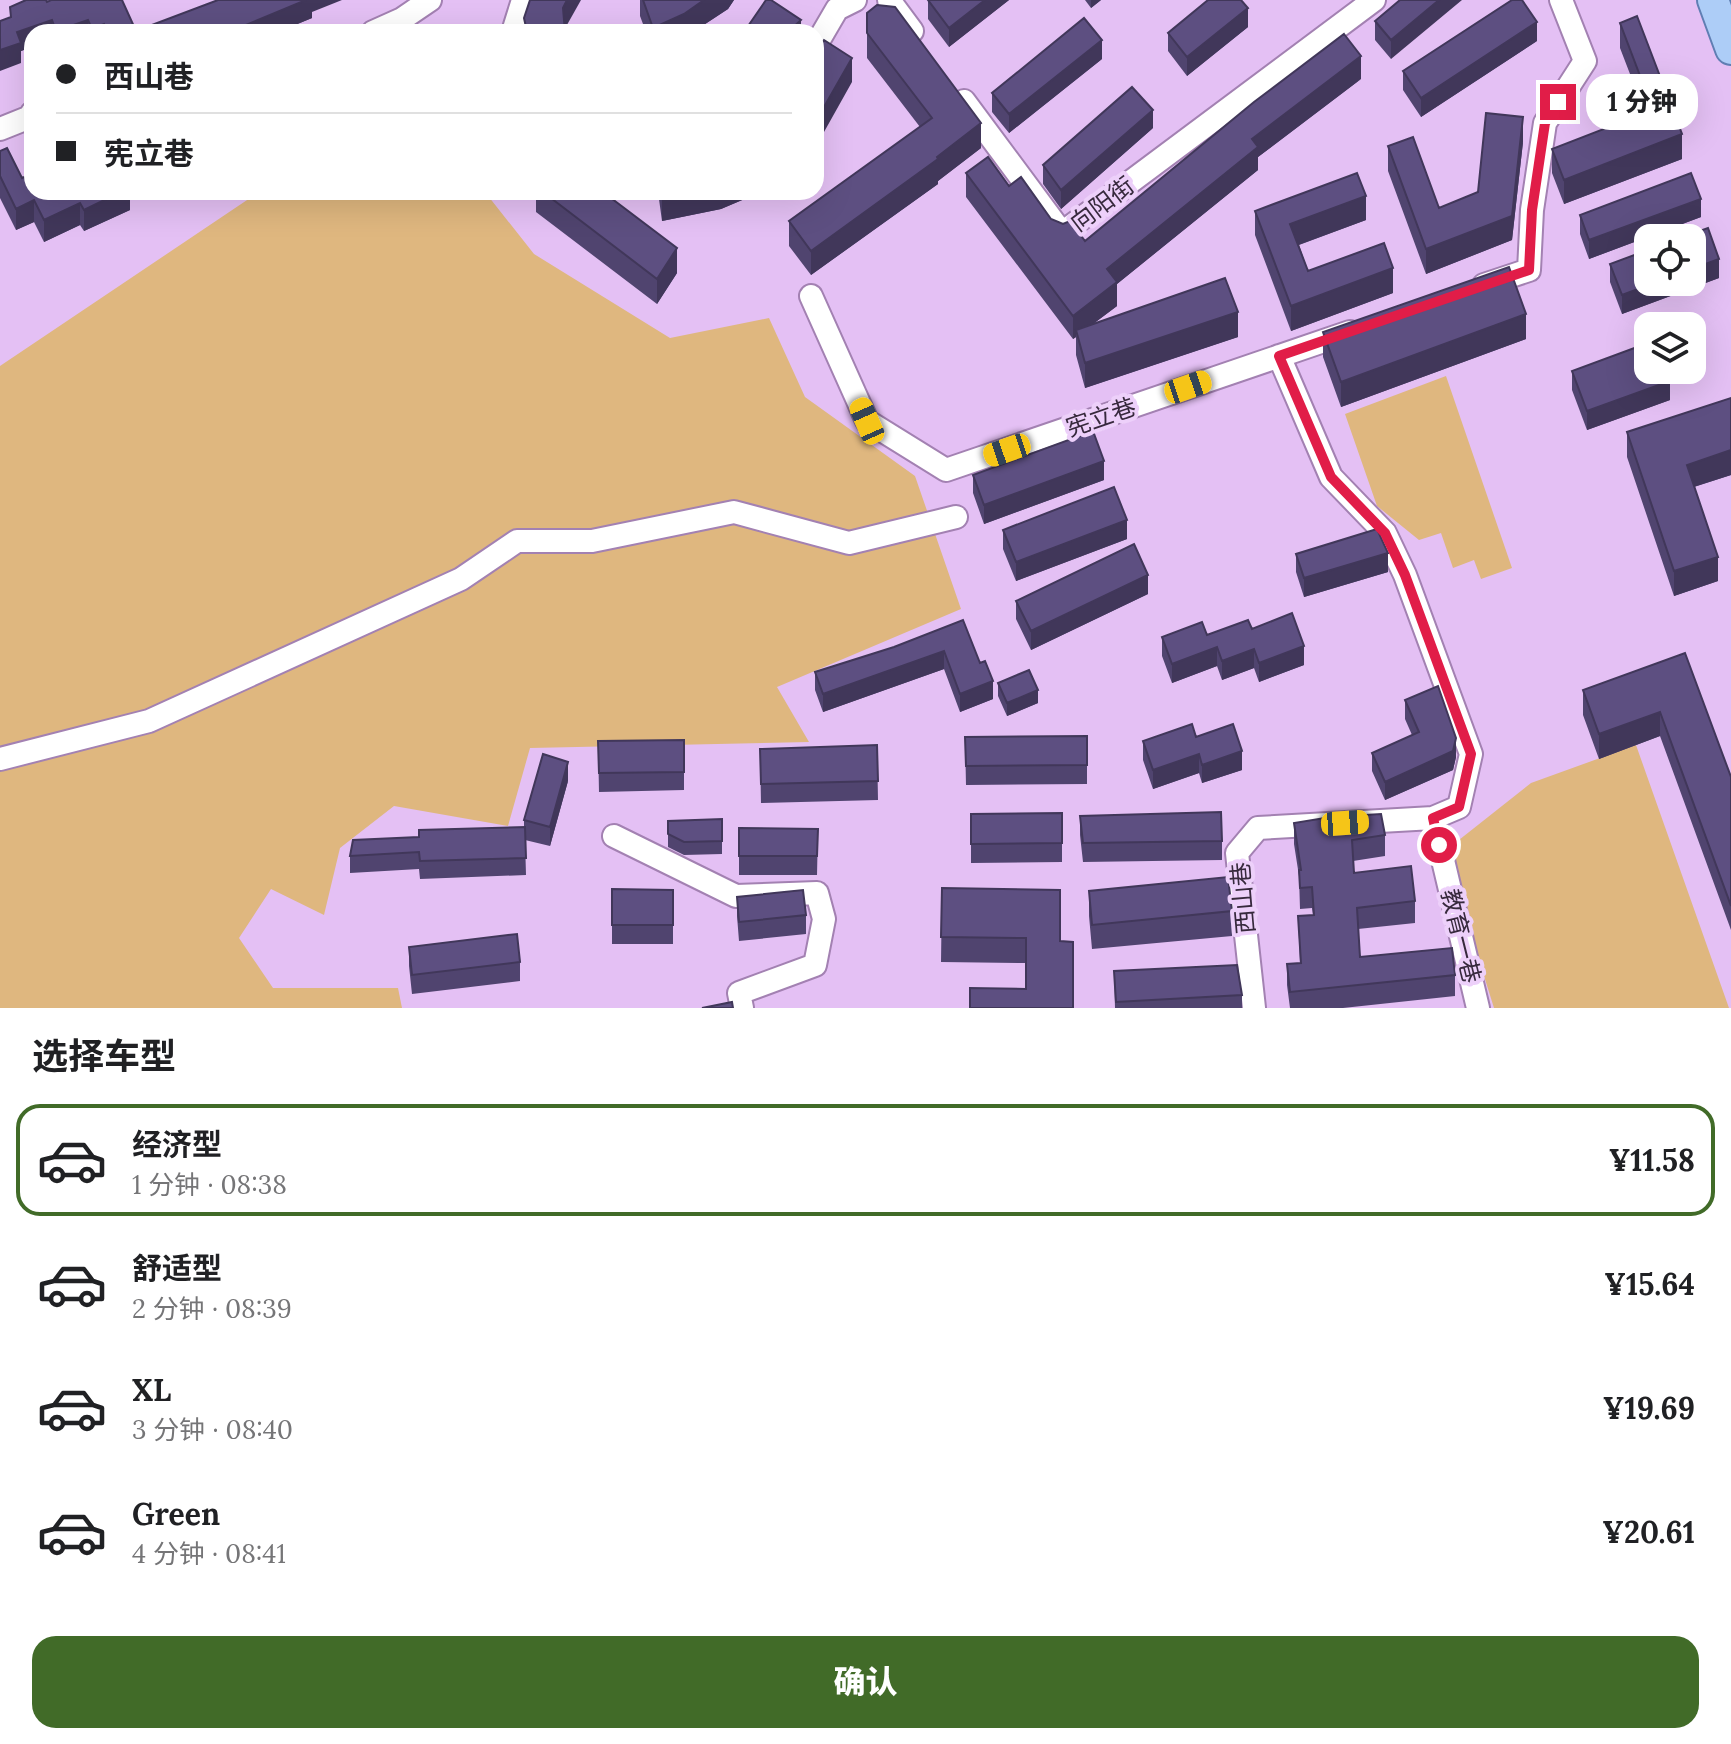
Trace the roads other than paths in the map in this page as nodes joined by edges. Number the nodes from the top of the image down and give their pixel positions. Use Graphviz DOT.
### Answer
graph roads {
  1 [pos="430,0"];
  2 [pos="523,0"];
  3 [pos="855,0"];
  4 [pos="889,0"];
  5 [pos="1374,0"];
  6 [pos="1561,0"];
  7 [pos="1713,0"];
  8 [pos="391,24"];
  9 [pos="516,24"];
  10 [pos="824,31"];
  11 [pos="926,49"];
  12 [pos="1731,49"];
  13 [pos="953,86"];
  14 [pos="24,120"];
  15 [pos="0,129"];
  16 [pos="1470,290"];
  17 [pos="811,296"];
  18 [pos="1367,326"];
  19 [pos="1279,356"];
  20 [pos="956,517"];
  21 [pos="0,759"];
  22 [pos="1433,818"];
  23 [pos="614,836"];
  24 [pos="742,1008"];
  25 [pos="1254,1008"];
  26 [pos="1478,1008"];
  1 -- 8 [label="street"];
  2 -- 9 [label="street"];
  3 -- 10 [label="street"];
  4 -- 11 [label="street"];
  5 -- 13 [label="street, 向阳街"];
  6 -- 16 [label="street"];
  7 -- 12 [label="main road"];
  14 -- 15 [label="street"];
  17 -- 19 [label="street, 宪立巷"];
  18 -- 19 [label="street, 宪立巷"];
  19 -- 22 [label="street"];
  20 -- 21 [label="street"];
  22 -- 25 [label="street, 西山巷"];
  22 -- 26 [label="street, 教育一巷"];
  23 -- 24 [label="street"];
}
